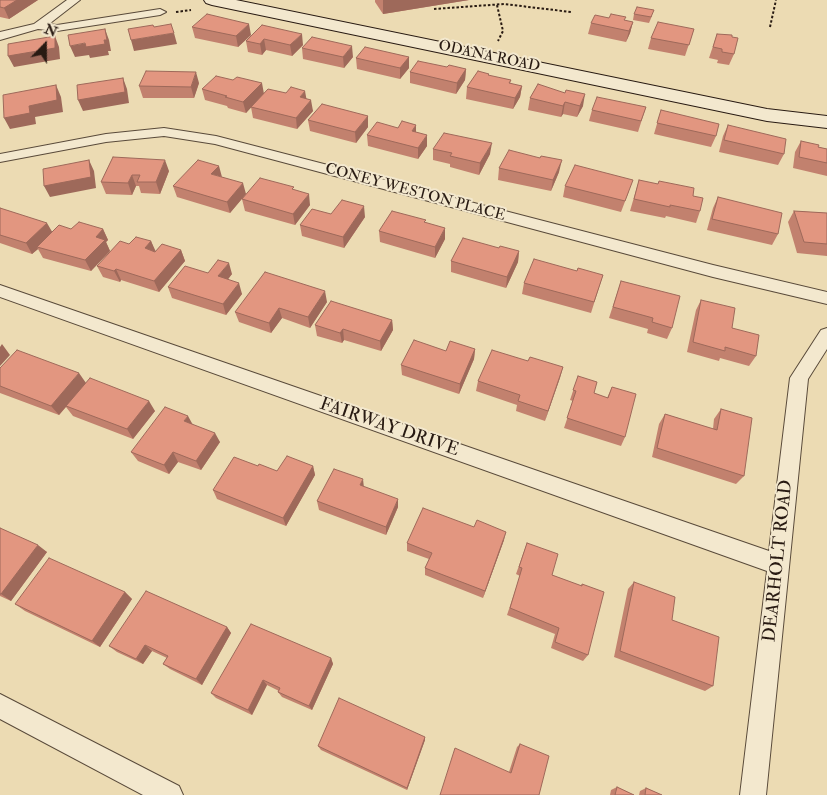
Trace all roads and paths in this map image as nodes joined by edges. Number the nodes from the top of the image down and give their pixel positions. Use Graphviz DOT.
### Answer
graph roads {
  1 [pos="74,0"];
  2 [pos="214,0"];
  3 [pos="776,0"];
  4 [pos="256,4"];
  5 [pos="497,4"];
  6 [pos="434,9"];
  7 [pos="160,12"];
  8 [pos="571,12"];
  9 [pos="38,26"];
  10 [pos="770,27"];
  11 [pos="0,36"];
  12 [pos="496,44"];
  13 [pos="767,115"];
  14 [pos="827,122"];
  15 [pos="827,133"];
  16 [pos="0,158"];
  17 [pos="0,291"];
  18 [pos="827,298"];
  19 [pos="827,335"];
  20 [pos="778,565"];
  21 [pos="0,706"];
  22 [pos="170,795"];
  23 [pos="753,795"];
  1 -- 9 [label="street"];
  2 -- 4 [label="street, ODANA ROAD"];
  3 -- 10 [label="path"];
  4 -- 13 [label="street, ODANA ROAD"];
  5 -- 6 [label="path"];
  5 -- 8 [label="path"];
  5 -- 12 [label="path"];
  7 -- 9 [label="street"];
  9 -- 11 [label="street"];
  13 -- 14 [label="street, ODANA ROAD"];
  13 -- 15 [label="street, ODANA ROAD"];
  16 -- 18 [label="street, CONEY WESTON PLACE"];
  17 -- 20 [label="street, FAIRWAY DRIVE"];
  19 -- 20 [label="street, DEARHOLT ROAD"];
  20 -- 23 [label="street, DEARHOLT ROAD"];
  21 -- 22 [label="street"];
}
